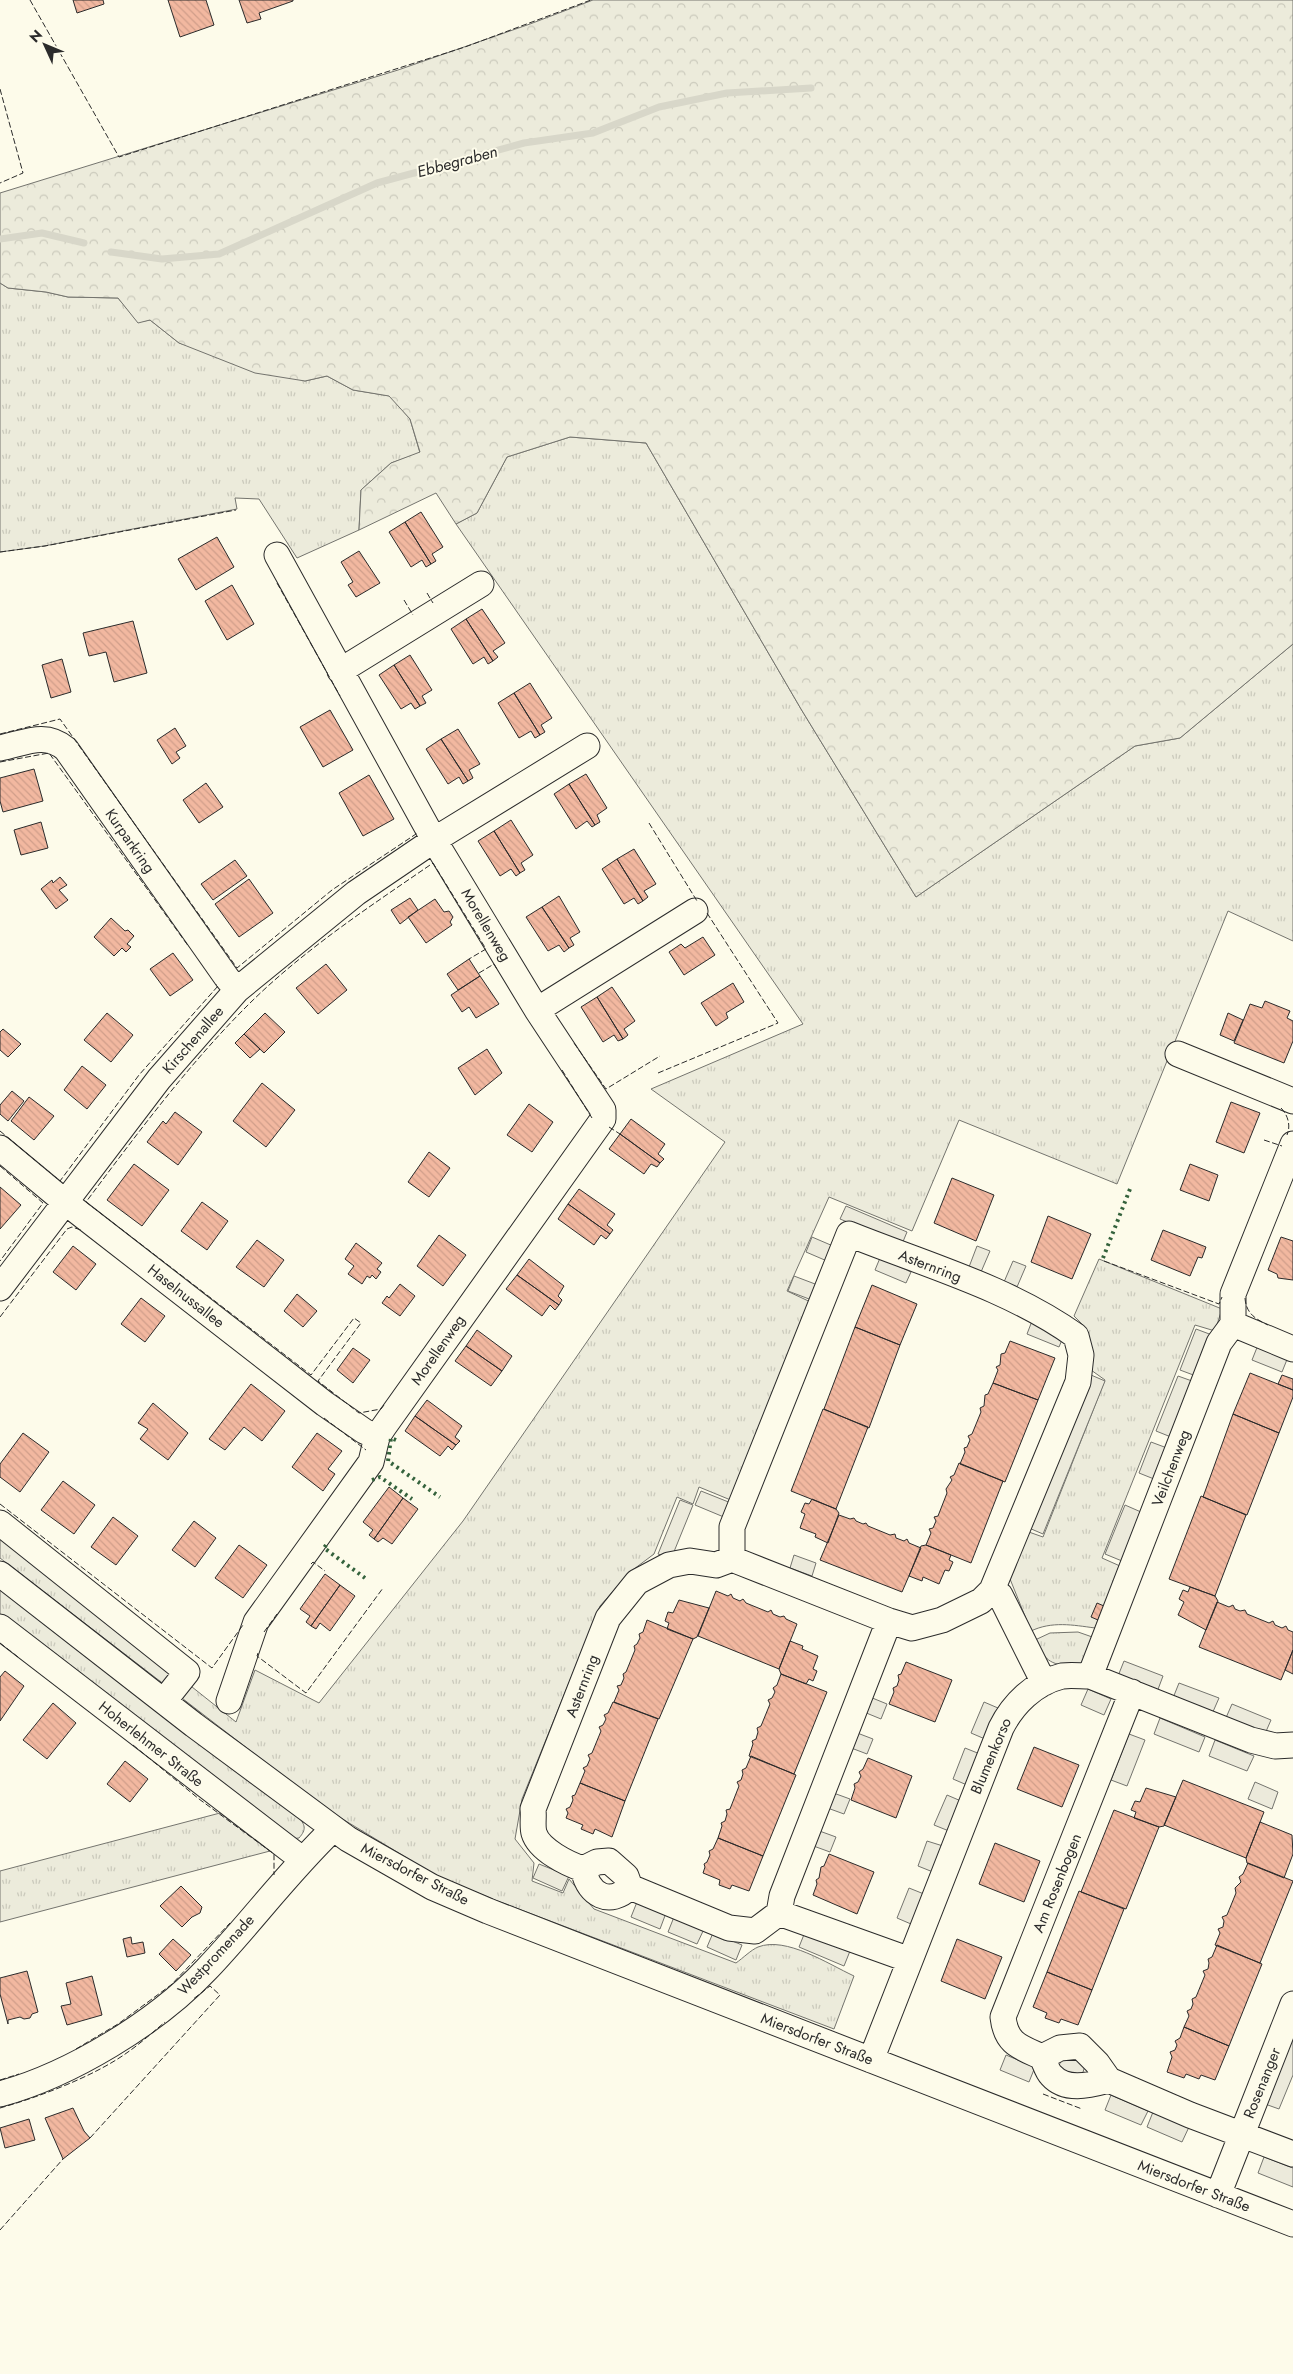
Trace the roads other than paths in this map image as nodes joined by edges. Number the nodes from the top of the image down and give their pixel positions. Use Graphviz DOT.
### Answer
graph roads {
  1 [pos="277,555"];
  2 [pos="481,584"];
  3 [pos="340,671"];
  4 [pos="587,746"];
  5 [pos="0,748"];
  6 [pos="434,840"];
  7 [pos="695,911"];
  8 [pos="237,990"];
  9 [pos="537,1010"];
  10 [pos="1178,1054"];
  11 [pos="1293,1101"];
  12 [pos="1293,1144"];
  13 [pos="0,1148"];
  14 [pos="65,1202"];
  15 [pos="0,1288"];
  16 [pos="1233,1324"];
  17 [pos="1293,1348"];
  18 [pos="377,1437"];
  19 [pos="0,1523"];
  20 [pos="732,1559"];
  21 [pos="0,1574"];
  22 [pos="992,1590"];
  23 [pos="889,1621"];
  24 [pos="0,1627"];
  25 [pos="1090,1676"];
  26 [pos="1044,1683"];
  27 [pos="1132,1692"];
  28 [pos="229,1701"];
  29 [pos="164,1702"];
  30 [pos="1293,1745"];
  31 [pos="340,1834"];
  32 [pos="303,1860"];
  33 [pos="779,1913"];
  34 [pos="910,1960"];
  35 [pos="1293,2004"];
  36 [pos="1042,2057"];
  37 [pos="871,2060"];
  38 [pos="1108,2080"];
  39 [pos="0,2094"];
  40 [pos="1242,2134"];
  41 [pos="1293,2154"];
  42 [pos="1218,2195"];
  43 [pos="1293,2224"];
  1 -- 3 [label="street, Morellenweg"];
  2 -- 3 [label="street"];
  3 -- 6 [label="street, Morellenweg"];
  4 -- 6 [label="street"];
  5 -- 8 [label="street, Kurparkring"];
  6 -- 8 [label="street, Kirschenallee"];
  6 -- 9 [label="street, Morellenweg"];
  7 -- 9 [label="street"];
  8 -- 14 [label="street, Kirschenallee"];
  9 -- 18 [label="street, Morellenweg"];
  10 -- 11 [label="street"];
  12 -- 16 [label="street"];
  13 -- 14 [label="street, Haselnussallee"];
  14 -- 15 [label="street, Kirschenallee"];
  14 -- 18 [label="street, Haselnussallee"];
  16 -- 17 [label="street"];
  16 -- 25 [label="street, Veilchenweg"];
  18 -- 28 [label="street, Morellenweg"];
  19 -- 29 [label="street"];
  20 -- 22 [label="street, Asternring"];
  20 -- 23 [label="street, Asternring"];
  20 -- 33 [label="street, Asternring"];
  21 -- 29 [label="street"];
  22 -- 23 [label="street, Asternring"];
  22 -- 26 [label="street"];
  23 -- 33 [label="street"];
  24 -- 32 [label="street, Hoherlehmer Straße"];
  25 -- 26 [label="street, Blumenkorso"];
  25 -- 27 [label="street, Blumenkorso"];
  26 -- 34 [label="street, Blumenkorso"];
  27 -- 30 [label="street, Blumenkorso"];
  27 -- 36 [label="street, Am Rosenbogen"];
  29 -- 31 [label="street"];
  31 -- 32 [label="street, Westpromenade"];
  31 -- 37 [label="street, Miersdorfer Straße"];
  32 -- 39 [label="street, Westpromenade"];
  33 -- 34 [label="street"];
  34 -- 37 [label="street, Blumenkorso"];
  35 -- 40 [label="street, Rosenanger"];
  36 -- 38 [label="street"];
  36 -- 38 [label="street"];
  37 -- 42 [label="street, Miersdorfer Straße"];
  38 -- 40 [label="street"];
  40 -- 41 [label="street, Rosenanger"];
  40 -- 42 [label="street, Rosenanger"];
  42 -- 43 [label="street, Miersdorfer Straße"];
}
